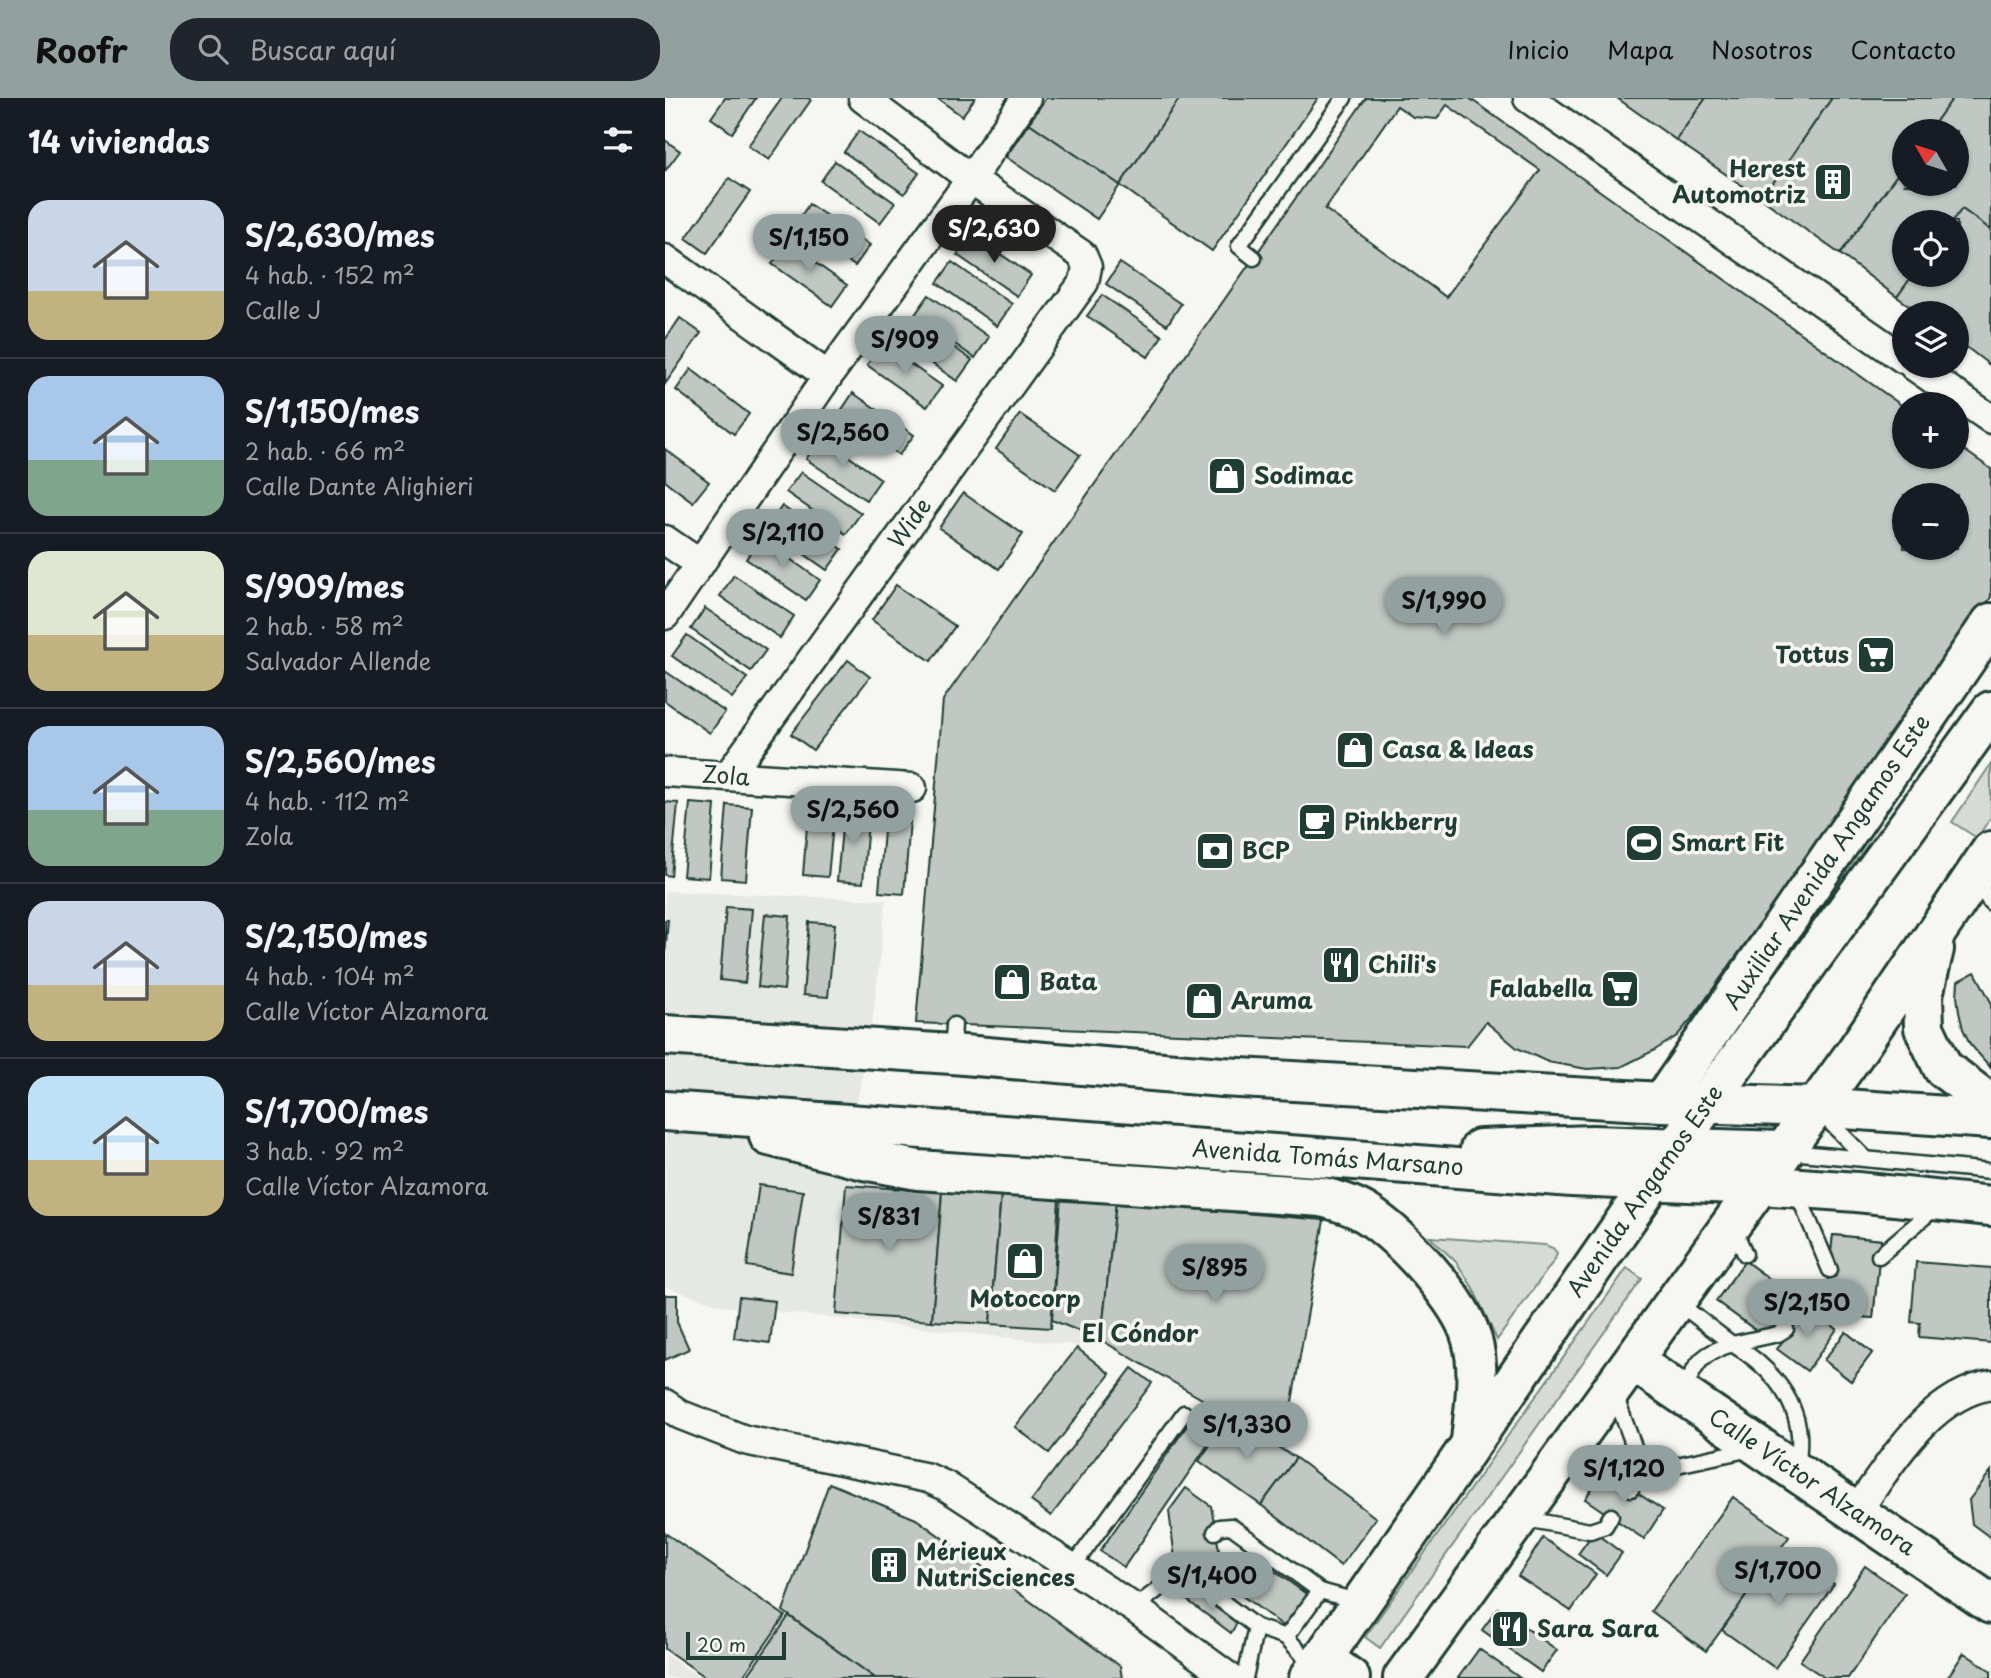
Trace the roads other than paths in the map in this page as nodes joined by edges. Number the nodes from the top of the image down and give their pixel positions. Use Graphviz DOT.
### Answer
graph roads {
  1 [pos="863,98"];
  2 [pos="1026,98"];
  3 [pos="1344,98"];
  4 [pos="1528,98"];
  5 [pos="971,178"];
  6 [pos="1254,258"];
  7 [pos="665,259"];
  8 [pos="1892,351"];
  9 [pos="828,376"];
  10 [pos="1931,378"];
  11 [pos="1991,419"];
  12 [pos="665,540"];
  13 [pos="700,564"];
  14 [pos="665,615"];
  15 [pos="1991,623"];
  16 [pos="1991,711"];
  17 [pos="665,772"];
  18 [pos="728,776"];
  19 [pos="912,788"];
  20 [pos="1985,877"];
  21 [pos="1938,930"];
  22 [pos="665,1035"];
  23 [pos="1662,1102"];
  24 [pos="1991,1102"];
  25 [pos="1706,1104"];
  26 [pos="1815,1107"];
  27 [pos="679,1112"];
  28 [pos="1991,1119"];
  29 [pos="1676,1147"];
  30 [pos="1783,1151"];
  31 [pos="1303,1156"];
  32 [pos="1865,1158"];
  33 [pos="1991,1171"];
  34 [pos="1652,1181"];
  35 [pos="1777,1187"];
  36 [pos="1942,1201"];
  37 [pos="1991,1206"];
  38 [pos="1879,1256"];
  39 [pos="1830,1270"];
  40 [pos="1676,1301"];
  41 [pos="1780,1331"];
  42 [pos="1733,1344"];
  43 [pos="1623,1375"];
  44 [pos="1991,1385"];
  45 [pos="1682,1394"];
  46 [pos="665,1404"];
  47 [pos="1184,1413"];
  48 [pos="1471,1445"];
  49 [pos="1761,1447"];
  50 [pos="1798,1472"];
  51 [pos="1640,1473"];
  52 [pos="1631,1489"];
  53 [pos="1856,1512"];
  54 [pos="1611,1517"];
  55 [pos="1520,1518"];
  56 [pos="1215,1532"];
  57 [pos="1072,1568"];
  58 [pos="1320,1591"];
  59 [pos="1361,1602"];
  60 [pos="1991,1604"];
  61 [pos="1134,1608"];
  62 [pos="1256,1628"];
  63 [pos="1286,1637"];
  64 [pos="1324,1671"];
  65 [pos="1230,1678"];
  66 [pos="1245,1678"];
  67 [pos="1403,1678"];
  1 -- 5 [label="street"];
  2 -- 5 [label="street"];
  3 -- 6 [label="lane"];
  4 -- 8 [label="street"];
  5 -- 9 [label="street"];
  5 -- 18 [label="street, Wide"];
  7 -- 9 [label="street"];
  9 -- 13 [label="street"];
  10 -- 11 [label="street"];
  12 -- 13 [label="street"];
  13 -- 14 [label="street"];
  15 -- 23 [label="main road, Auxiliar Avenida Angamos Este"];
  16 -- 25 [label="main road, Avenida Angamos Este"];
  17 -- 18 [label="street, Zola"];
  18 -- 19 [label="street, Zola"];
  20 -- 21 [label="main road"];
  21 -- 24 [label="main road"];
  21 -- 26 [label="main road"];
  22 -- 23 [label="main road"];
  23 -- 25 [label="main road"];
  25 -- 26 [label="main road"];
  25 -- 29 [label="main road, Avenida Angamos Este"];
  26 -- 28 [label="main road"];
  26 -- 30 [label="main road"];
  26 -- 32 [label="lane"];
  27 -- 31 [label="main road, Avenida Tomás Marsano"];
  27 -- 48 [label="main road"];
  29 -- 30 [label="main road"];
  29 -- 31 [label="main road"];
  29 -- 34 [label="main road, Avenida Angamos Este"];
  30 -- 32 [label="lane"];
  30 -- 35 [label="main road"];
  31 -- 34 [label="main road, Avenida Tomás Marsano"];
  32 -- 33 [label="lane"];
  34 -- 35 [label="main road, Avenida Tomás Marsano"];
  34 -- 48 [label="main road, Avenida Angamos Este"];
  35 -- 36 [label="main road, Avenida Tomás Marsano"];
  35 -- 39 [label="lane"];
  35 -- 40 [label="main road"];
  36 -- 37 [label="main road, Avenida Tomás Marsano"];
  36 -- 38 [label="lane"];
  40 -- 42 [label="lane"];
  40 -- 43 [label="main road"];
  41 -- 42 [label="lane"];
  42 -- 45 [label="lane"];
  42 -- 50 [label="lane"];
  43 -- 45 [label="main road, Calle Víctor Alzamora"];
  43 -- 51 [label="lane"];
  43 -- 55 [label="main road"];
  44 -- 53 [label="street"];
  45 -- 49 [label="main road, Calle Víctor Alzamora"];
  46 -- 57 [label="street"];
  47 -- 57 [label="lane"];
  48 -- 59 [label="main road, Avenida Angamos Este"];
  49 -- 50 [label="main road, Calle Víctor Alzamora"];
  49 -- 51 [label="lane"];
  50 -- 53 [label="main road, Calle Víctor Alzamora"];
  51 -- 52 [label="lane"];
  53 -- 60 [label="main road, Calle Víctor Alzamora"];
  54 -- 55 [label="lane"];
  55 -- 67 [label="main road"];
  56 -- 58 [label="lane"];
  57 -- 61 [label="street"];
  58 -- 59 [label="lane"];
  58 -- 63 [label="lane"];
  59 -- 64 [label="main road, Avenida Angamos Este"];
  61 -- 62 [label="lane"];
  61 -- 65 [label="street"];
  62 -- 63 [label="lane"];
  62 -- 66 [label="lane"];
  63 -- 64 [label="lane"];
}
